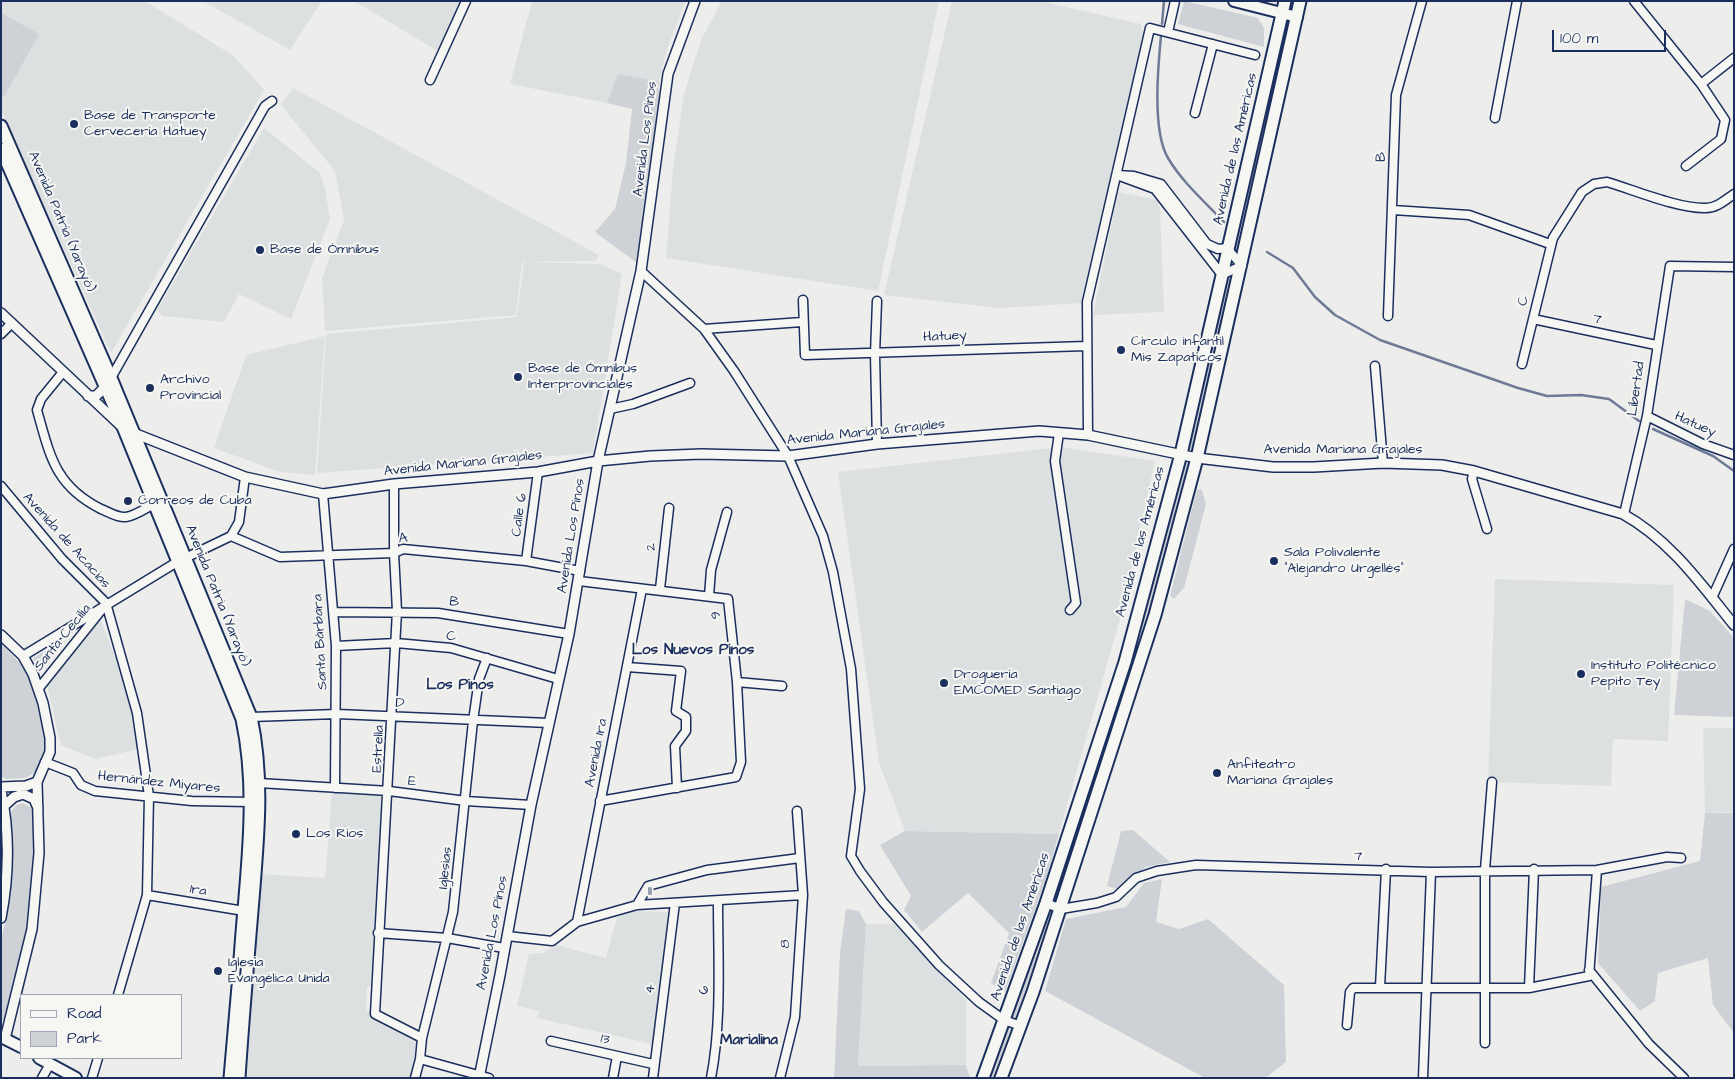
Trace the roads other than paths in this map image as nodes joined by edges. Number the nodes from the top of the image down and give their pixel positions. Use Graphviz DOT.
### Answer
graph roads {
  1 [pos="466,1"];
  2 [pos="695,1"];
  3 [pos="1175,1"];
  4 [pos="1234,1"];
  5 [pos="1285,1"];
  6 [pos="1300,1"];
  7 [pos="1422,1"];
  8 [pos="1517,1"];
  9 [pos="1634,1"];
  10 [pos="1283,13"];
  11 [pos="1297,17"];
  12 [pos="1168,32"];
  13 [pos="1213,44"];
  14 [pos="1255,55"];
  15 [pos="1734,58"];
  16 [pos="430,80"];
  17 [pos="1701,84"];
  18 [pos="272,101"];
  19 [pos="1195,113"];
  20 [pos="1495,118"];
  21 [pos="1,126"];
  22 [pos="1,149"];
  23 [pos="1686,166"];
  24 [pos="1117,175"];
  25 [pos="1734,194"];
  26 [pos="1393,210"];
  27 [pos="1550,244"];
  28 [pos="1228,250"];
  29 [pos="1242,266"];
  30 [pos="1734,267"];
  31 [pos="641,271"];
  32 [pos="1223,274"];
  33 [pos="803,300"];
  34 [pos="877,301"];
  35 [pos="1,313"];
  36 [pos="1388,316"];
  37 [pos="1533,319"];
  38 [pos="802,322"];
  39 [pos="12,323"];
  40 [pos="704,329"];
  41 [pos="1,334"];
  42 [pos="1656,345"];
  43 [pos="1086,346"];
  44 [pos="875,354"];
  45 [pos="1522,364"];
  46 [pos="1375,366"];
  47 [pos="63,372"];
  48 [pos="108,382"];
  49 [pos="690,383"];
  50 [pos="88,396"];
  51 [pos="610,409"];
  52 [pos="1647,416"];
  53 [pos="123,427"];
  54 [pos="134,433"];
  55 [pos="1059,433"];
  56 [pos="1088,435"];
  57 [pos="876,444"];
  58 [pos="1180,454"];
  59 [pos="1734,455"];
  60 [pos="788,456"];
  61 [pos="1197,458"];
  62 [pos="598,461"];
  63 [pos="1383,463"];
  64 [pos="1474,471"];
  65 [pos="538,472"];
  66 [pos="245,477"];
  67 [pos="394,484"];
  68 [pos="1,486"];
  69 [pos="323,494"];
  70 [pos="154,504"];
  71 [pos="669,508"];
  72 [pos="728,512"];
  73 [pos="1624,514"];
  74 [pos="1487,529"];
  75 [pos="232,536"];
  76 [pos="1734,549"];
  77 [pos="394,553"];
  78 [pos="328,555"];
  79 [pos="182,560"];
  80 [pos="526,561"];
  81 [pos="580,571"];
  82 [pos="579,581"];
  83 [pos="642,588"];
  84 [pos="660,590"];
  85 [pos="709,596"];
  86 [pos="1712,598"];
  87 [pos="106,604"];
  88 [pos="1070,610"];
  89 [pos="397,611"];
  90 [pos="333,612"];
  91 [pos="1734,625"];
  92 [pos="569,634"];
  93 [pos="1,635"];
  94 [pos="396,644"];
  95 [pos="336,646"];
  96 [pos="23,656"];
  97 [pos="487,658"];
  98 [pos="627,667"];
  99 [pos="558,678"];
  100 [pos="737,682"];
  101 [pos="782,686"];
  102 [pos="39,688"];
  103 [pos="337,714"];
  104 [pos="251,716"];
  105 [pos="393,716"];
  106 [pos="473,721"];
  107 [pos="549,722"];
  108 [pos="45,762"];
  109 [pos="37,782"];
  110 [pos="1492,782"];
  111 [pos="259,783"];
  112 [pos="1,786"];
  113 [pos="335,788"];
  114 [pos="677,788"];
  115 [pos="1,791"];
  116 [pos="389,791"];
  117 [pos="149,796"];
  118 [pos="466,801"];
  119 [pos="600,801"];
  120 [pos="250,802"];
  121 [pos="4,806"];
  122 [pos="531,806"];
  123 [pos="39,810"];
  124 [pos="797,811"];
  125 [pos="800,858"];
  126 [pos="1681,858"];
  127 [pos="251,862"];
  128 [pos="1386,869"];
  129 [pos="1534,869"];
  130 [pos="1485,870"];
  131 [pos="1597,870"];
  132 [pos="1431,872"];
  133 [pos="148,895"];
  134 [pos="803,895"];
  135 [pos="718,901"];
  136 [pos="1046,903"];
  137 [pos="675,904"];
  138 [pos="636,905"];
  139 [pos="1061,908"];
  140 [pos="244,911"];
  141 [pos="1,918"];
  142 [pos="577,922"];
  143 [pos="378,933"];
  144 [pos="507,936"];
  145 [pos="448,938"];
  146 [pos="504,948"];
  147 [pos="1590,970"];
  148 [pos="1380,987"];
  149 [pos="1426,988"];
  150 [pos="1484,988"];
  151 [pos="1529,988"];
  152 [pos="118,994"];
  153 [pos="1004,1020"];
  154 [pos="1347,1025"];
  155 [pos="1021,1026"];
  156 [pos="3,1038"];
  157 [pos="422,1038"];
  158 [pos="551,1041"];
  159 [pos="1485,1043"];
  160 [pos="20,1047"];
  161 [pos="617,1056"];
  162 [pos="41,1059"];
  163 [pos="98,1059"];
  164 [pos="420,1059"];
  165 [pos="50,1064"];
  166 [pos="653,1064"];
  167 [pos="479,1077"];
  168 [pos="42,1078"];
  169 [pos="76,1078"];
  170 [pos="92,1078"];
  171 [pos="230,1078"];
  172 [pos="239,1078"];
  173 [pos="414,1078"];
  174 [pos="489,1078"];
  175 [pos="613,1078"];
  176 [pos="652,1078"];
  177 [pos="711,1078"];
  178 [pos="780,1078"];
  179 [pos="983,1078"];
  180 [pos="1002,1078"];
  181 [pos="1423,1078"];
  182 [pos="1684,1078"];
  1 -- 16 [label="street"];
  2 -- 31 [label="street, Avenida Los Pinos"];
  3 -- 12 [label="street"];
  4 -- 10 [label="main road"];
  5 -- 10 [label="main road, Avenida de las Américas"];
  6 -- 11 [label="main road"];
  7 -- 26 [label="street, B"];
  8 -- 20 [label="street"];
  9 -- 17 [label="street"];
  10 -- 11 [label="main road"];
  10 -- 28 [label="main road, Avenida de las Américas"];
  11 -- 29 [label="main road"];
  12 -- 13 [label="street"];
  12 -- 24 [label="street"];
  13 -- 14 [label="street"];
  13 -- 19 [label="street"];
  15 -- 17 [label="street"];
  17 -- 23 [label="street"];
  18 -- 48 [label="street"];
  21 -- 48 [label="main road, Avenida Patria (Yarayó)"];
  22 -- 48 [label="main road, Avenida Patria (Yarayó)"];
  24 -- 28 [label="street"];
  24 -- 32 [label="street"];
  24 -- 43 [label="street"];
  25 -- 27 [label="street, C"];
  26 -- 27 [label="street"];
  26 -- 36 [label="street, B"];
  27 -- 37 [label="street, C"];
  28 -- 29 [label="street"];
  28 -- 32 [label="main road, Avenida de las Américas"];
  29 -- 32 [label="street"];
  29 -- 61 [label="main road"];
  30 -- 42 [label="street, Libertad"];
  31 -- 40 [label="street"];
  31 -- 51 [label="street, Avenida Los Pinos"];
  32 -- 58 [label="main road, Avenida de las Américas"];
  33 -- 38 [label="street"];
  34 -- 44 [label="street"];
  35 -- 39 [label="street, Avenida Mariana Grajales"];
  37 -- 42 [label="street, 7"];
  37 -- 45 [label="street, C"];
  38 -- 40 [label="street"];
  38 -- 44 [label="street, Hatuey"];
  39 -- 41 [label="street"];
  39 -- 47 [label="street, Avenida Mariana Grajales"];
  40 -- 60 [label="street"];
  42 -- 52 [label="street, Libertad"];
  43 -- 44 [label="street, Hatuey"];
  43 -- 56 [label="street"];
  44 -- 57 [label="street"];
  46 -- 63 [label="street"];
  47 -- 50 [label="street, Avenida Mariana Grajales"];
  47 -- 70 [label="street"];
  48 -- 50 [label="street"];
  48 -- 53 [label="main road, Avenida Patria (Yarayó)"];
  48 -- 54 [label="main road, Avenida Patria (Yarayó)"];
  49 -- 51 [label="street"];
  50 -- 53 [label="street, Avenida Mariana Grajales"];
  51 -- 62 [label="street, Avenida Los Pinos"];
  52 -- 59 [label="street, Hatuey"];
  52 -- 73 [label="street, Libertad"];
  53 -- 54 [label="street, Avenida Mariana Grajales"];
  53 -- 70 [label="main road, Avenida Patria (Yarayó)"];
  54 -- 66 [label="street, Avenida Mariana Grajales"];
  54 -- 79 [label="main road, Avenida Patria (Yarayó)"];
  55 -- 56 [label="street, Avenida Mariana Grajales"];
  55 -- 57 [label="street, Avenida Mariana Grajales"];
  55 -- 88 [label="street"];
  56 -- 58 [label="street, Avenida Mariana Grajales"];
  57 -- 60 [label="street, Avenida Mariana Grajales"];
  58 -- 61 [label="street, Avenida Mariana Grajales"];
  58 -- 136 [label="main road, Avenida de las Américas"];
  60 -- 62 [label="street, Avenida Mariana Grajales"];
  60 -- 153 [label="street"];
  61 -- 63 [label="street, Avenida Mariana Grajales"];
  61 -- 139 [label="main road"];
  62 -- 65 [label="street, Avenida Mariana Grajales"];
  62 -- 81 [label="street, Avenida Los Pinos"];
  63 -- 64 [label="street, Avenida Mariana Grajales"];
  64 -- 73 [label="street, Avenida Mariana Grajales"];
  64 -- 74 [label="street"];
  65 -- 67 [label="street, Avenida Mariana Grajales"];
  65 -- 80 [label="street, Calle 6"];
  66 -- 69 [label="street, Avenida Mariana Grajales"];
  66 -- 75 [label="street"];
  67 -- 69 [label="street, Avenida Mariana Grajales"];
  67 -- 77 [label="street, Estrella"];
  68 -- 87 [label="street, Avenida de Acacias"];
  69 -- 78 [label="street, Santa Bárbara"];
  70 -- 79 [label="main road, Avenida Patria (Yarayó)"];
  71 -- 84 [label="street, 2"];
  72 -- 85 [label="street"];
  73 -- 86 [label="street, Avenida Mariana Grajales"];
  75 -- 78 [label="street, A"];
  75 -- 79 [label="street, Santa Cecilia"];
  76 -- 86 [label="street"];
  77 -- 78 [label="street, A"];
  77 -- 80 [label="street, A"];
  77 -- 89 [label="street, Estrella"];
  78 -- 90 [label="street, Santa Bárbara"];
  79 -- 87 [label="street, Santa Cecilia"];
  79 -- 104 [label="main road, Avenida Patria (Yarayó)"];
  79 -- 120 [label="main road, Avenida Patria (Yarayó)"];
  80 -- 81 [label="street, A"];
  81 -- 82 [label="street, Avenida Los Pinos"];
  82 -- 83 [label="street, 9"];
  82 -- 92 [label="street, Avenida Los Pinos"];
  83 -- 84 [label="street, 9"];
  83 -- 98 [label="street, Avenida 1ra"];
  84 -- 85 [label="street, 9"];
  85 -- 100 [label="street, 9"];
  86 -- 91 [label="street, Avenida Mariana Grajales"];
  87 -- 96 [label="street, Santa Cecilia"];
  87 -- 102 [label="street, Santa Cecilia"];
  87 -- 117 [label="street, Avenida de Acacias"];
  89 -- 90 [label="street, B"];
  89 -- 92 [label="street, B"];
  89 -- 94 [label="street, Estrella"];
  90 -- 95 [label="street, Santa Bárbara"];
  92 -- 99 [label="street, Avenida Los Pinos"];
  93 -- 96 [label="street"];
  94 -- 95 [label="street, C"];
  94 -- 97 [label="street, C"];
  94 -- 105 [label="street, Estrella"];
  95 -- 103 [label="street, Santa Bárbara"];
  96 -- 102 [label="street"];
  97 -- 99 [label="street, C"];
  97 -- 106 [label="street, Iglesias"];
  98 -- 114 [label="street"];
  98 -- 119 [label="street, Avenida 1ra"];
  99 -- 107 [label="street, Avenida Los Pinos"];
  100 -- 101 [label="street"];
  100 -- 114 [label="street, 9"];
  102 -- 108 [label="street"];
  103 -- 104 [label="street, D"];
  103 -- 105 [label="street, D"];
  103 -- 113 [label="street, Santa Bárbara"];
  104 -- 111 [label="main road, Avenida Patria (Yarayó)"];
  105 -- 106 [label="street, D"];
  105 -- 116 [label="street, Estrella"];
  106 -- 107 [label="street, D"];
  106 -- 118 [label="street, Iglesias"];
  107 -- 122 [label="street, Avenida Los Pinos"];
  108 -- 109 [label="street"];
  108 -- 117 [label="street, Hernández Miyares"];
  109 -- 112 [label="street"];
  109 -- 123 [label="street"];
  110 -- 130 [label="street"];
  111 -- 113 [label="street, E"];
  111 -- 127 [label="main road, Avenida Patria (Yarayó)"];
  113 -- 116 [label="street, E"];
  114 -- 119 [label="street"];
  115 -- 121 [label="street"];
  116 -- 118 [label="street, E"];
  116 -- 143 [label="street, Estrella"];
  117 -- 120 [label="street, Hernández Miyares"];
  117 -- 133 [label="street, Avenida de Acacias"];
  118 -- 122 [label="street, E"];
  118 -- 145 [label="street, Iglesias"];
  119 -- 142 [label="street, Avenida 1ra"];
  120 -- 127 [label="main road, Avenida Patria (Yarayó)"];
  121 -- 123 [label="street"];
  121 -- 141 [label="street"];
  122 -- 144 [label="street, Avenida Los Pinos"];
  123 -- 156 [label="street"];
  124 -- 125 [label="street, 8"];
  125 -- 134 [label="street, 8"];
  125 -- 138 [label="street"];
  126 -- 131 [label="street, 7"];
  127 -- 140 [label="main road, Avenida Patria (Yarayó)"];
  127 -- 172 [label="main road, Avenida Patria (Yarayó)"];
  128 -- 132 [label="street, 7"];
  128 -- 139 [label="street, 7"];
  128 -- 148 [label="street"];
  129 -- 130 [label="street, 7"];
  129 -- 131 [label="street, 7"];
  129 -- 151 [label="street"];
  130 -- 132 [label="street, 7"];
  130 -- 150 [label="street"];
  131 -- 147 [label="street"];
  132 -- 149 [label="street"];
  133 -- 140 [label="street, 1ra"];
  133 -- 152 [label="street, Avenida de Acacias"];
  134 -- 135 [label="street, 11"];
  134 -- 178 [label="street, 8"];
  135 -- 137 [label="street, 11"];
  135 -- 177 [label="street, 6"];
  136 -- 139 [label="street, 7"];
  136 -- 153 [label="main road, Avenida de las Américas"];
  137 -- 138 [label="street, 11"];
  137 -- 166 [label="street, 4"];
  138 -- 142 [label="street, 11"];
  139 -- 155 [label="main road"];
  140 -- 171 [label="main road, Avenida Patria (Yarayó)"];
  142 -- 144 [label="street, 11"];
  143 -- 145 [label="street"];
  143 -- 157 [label="street, Estrella"];
  144 -- 146 [label="street, Avenida Los Pinos"];
  145 -- 146 [label="street"];
  145 -- 157 [label="street, Iglesias"];
  146 -- 167 [label="street, Avenida Los Pinos"];
  147 -- 151 [label="street"];
  147 -- 182 [label="street"];
  148 -- 149 [label="street"];
  148 -- 154 [label="street"];
  149 -- 150 [label="street"];
  149 -- 181 [label="street"];
  150 -- 151 [label="street"];
  150 -- 159 [label="street"];
  153 -- 155 [label="street"];
  153 -- 179 [label="main road, Avenida de las Américas"];
  155 -- 180 [label="main road"];
  156 -- 160 [label="main road"];
  157 -- 164 [label="street, Iglesias"];
  158 -- 161 [label="street, 13"];
  161 -- 166 [label="street, 13"];
  161 -- 175 [label="street"];
  162 -- 165 [label="main road"];
  163 -- 170 [label="street"];
  164 -- 167 [label="street"];
  164 -- 173 [label="street, Iglesias"];
  165 -- 168 [label="street"];
  165 -- 169 [label="main road"];
  166 -- 176 [label="street, 4"];
  167 -- 174 [label="street"];
}
